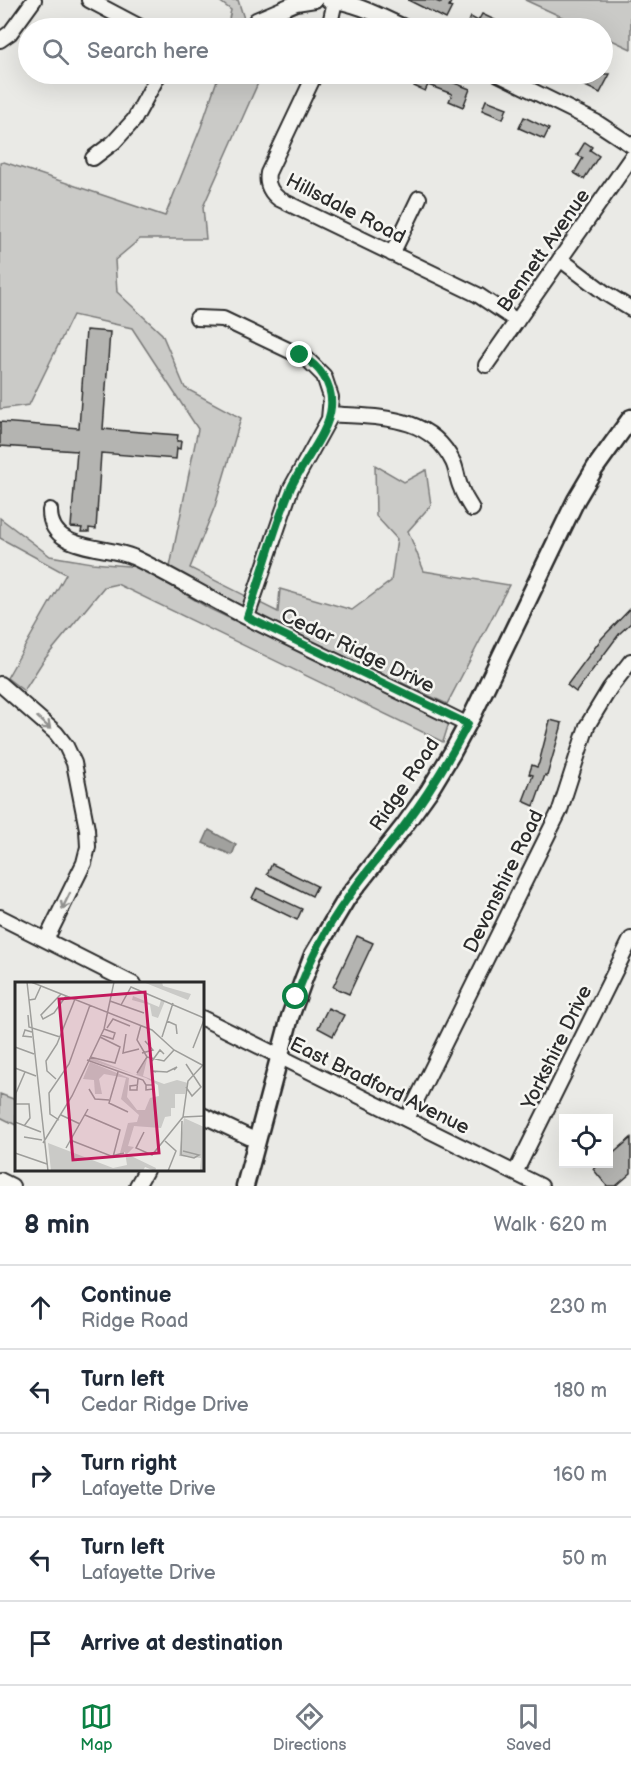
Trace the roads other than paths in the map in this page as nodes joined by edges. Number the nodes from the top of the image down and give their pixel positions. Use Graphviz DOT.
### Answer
graph roads {
  1 [pos="34,0"];
  2 [pos="89,0"];
  3 [pos="315,0"];
  4 [pos="328,0"];
  5 [pos="335,1"];
  6 [pos="21,18"];
  7 [pos="123,18"];
  8 [pos="261,18"];
  9 [pos="331,18"];
  10 [pos="384,18"];
  11 [pos="18,22"];
  12 [pos="0,40"];
  13 [pos="154,84"];
  14 [pos="310,84"];
  15 [pos="518,84"];
  16 [pos="631,145"];
  17 [pos="93,158"];
  18 [pos="631,158"];
  19 [pos="419,198"];
  20 [pos="392,254"];
  21 [pos="560,259"];
  22 [pos="631,309"];
  23 [pos="197,318"];
  24 [pos="517,321"];
  25 [pos="486,365"];
  26 [pos="330,414"];
  27 [pos="631,418"];
  28 [pos="472,509"];
  29 [pos="50,510"];
  30 [pos="247,617"];
  31 [pos="631,661"];
  32 [pos="0,684"];
  33 [pos="468,724"];
  34 [pos="0,917"];
  35 [pos="631,939"];
  36 [pos="46,940"];
  37 [pos="129,982"];
  38 [pos="204,1019"];
  39 [pos="279,1056"];
  40 [pos="204,1116"];
  41 [pos="407,1119"];
  42 [pos="257,1141"];
  43 [pos="145,1171"];
  44 [pos="515,1173"];
  45 [pos="0,1180"];
  46 [pos="12,1186"];
  47 [pos="137,1186"];
  48 [pos="244,1186"];
  49 [pos="541,1186"];
  1 -- 6 [label="street"];
  2 -- 7 [label="street"];
  3 -- 8 [label="street"];
  4 -- 5 [label="street"];
  5 -- 9 [label="street"];
  5 -- 10 [label="street"];
  11 -- 12 [label="street"];
  13 -- 17 [label="street"];
  14 -- 20 [label="street, Hillsdale Road"];
  15 -- 16 [label="street"];
  18 -- 21 [label="street, Bennett Avenue"];
  19 -- 20 [label="street"];
  20 -- 24 [label="street, Hillsdale Road"];
  21 -- 22 [label="street"];
  21 -- 24 [label="street, Bennett Avenue"];
  23 -- 26 [label="street"];
  24 -- 25 [label="street, Bennett Avenue"];
  26 -- 28 [label="street"];
  26 -- 30 [label="street"];
  27 -- 33 [label="main road, Ridge Road"];
  29 -- 30 [label="street, Cedar Ridge Drive"];
  30 -- 33 [label="street, Cedar Ridge Drive"];
  31 -- 41 [label="street, Devonshire Road"];
  32 -- 36 [label="street, one-way"];
  33 -- 39 [label="main road, Ridge Road"];
  34 -- 36 [label="street"];
  35 -- 44 [label="street, Yorkshire Drive"];
  36 -- 37 [label="street"];
  38 -- 39 [label="street, East Bradford Avenue"];
  39 -- 41 [label="street, East Bradford Avenue"];
  39 -- 42 [label="main road, Ridge Road"];
  40 -- 42 [label="street"];
  41 -- 44 [label="street, East Bradford Avenue"];
  42 -- 48 [label="main road, Ridge Road"];
  43 -- 47 [label="street"];
  44 -- 49 [label="street, East Bradford Avenue"];
  45 -- 46 [label="street"];
}
